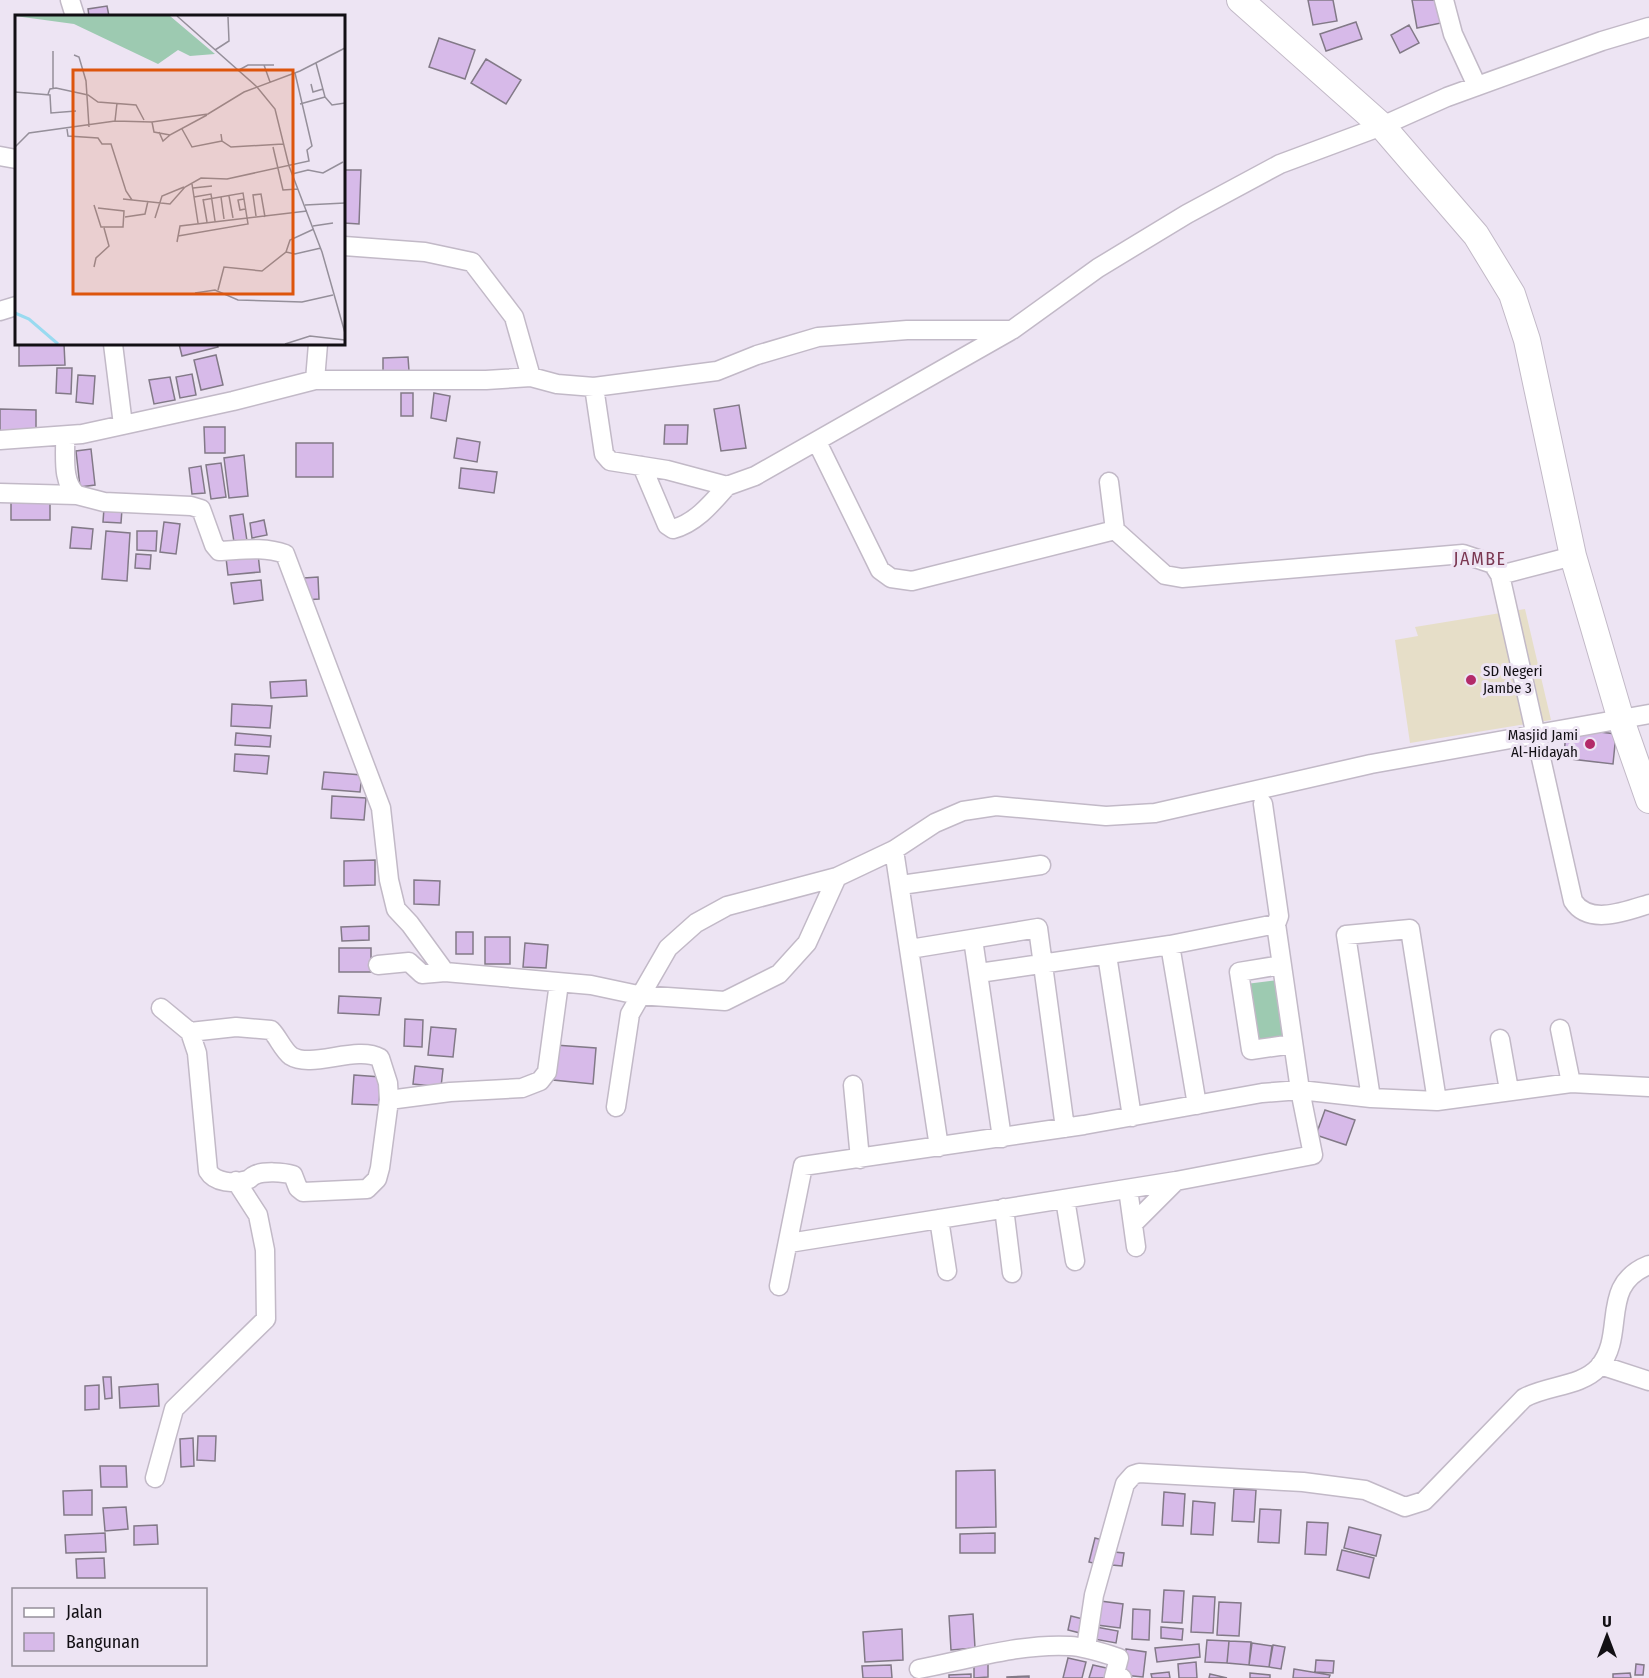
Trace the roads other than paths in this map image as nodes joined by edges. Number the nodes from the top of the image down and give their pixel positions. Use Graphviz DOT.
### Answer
graph roads {
  1 [pos="70,0"];
  2 [pos="1444,0"];
  3 [pos="1244,1"];
  4 [pos="75,15"];
  5 [pos="1649,27"];
  6 [pos="1477,86"];
  7 [pos="1382,126"];
  8 [pos="0,156"];
  9 [pos="15,159"];
  10 [pos="345,246"];
  11 [pos="15,306"];
  12 [pos="0,311"];
  13 [pos="1012,330"];
  14 [pos="113,345"];
  15 [pos="318,345"];
  16 [pos="531,376"];
  17 [pos="315,380"];
  18 [pos="594,387"];
  19 [pos="123,425"];
  20 [pos="65,436"];
  21 [pos="0,440"];
  22 [pos="817,442"];
  23 [pos="642,466"];
  24 [pos="1109,482"];
  25 [pos="727,486"];
  26 [pos="0,493"];
  27 [pos="77,495"];
  28 [pos="1115,530"];
  29 [pos="1573,556"];
  30 [pos="1500,575"];
  31 [pos="1649,714"];
  32 [pos="1621,720"];
  33 [pos="1536,734"];
  34 [pos="1646,785"];
  35 [pos="1263,804"];
  36 [pos="894,850"];
  37 [pos="1041,865"];
  38 [pos="837,877"];
  39 [pos="901,885"];
  40 [pos="1649,904"];
  41 [pos="1276,924"];
  42 [pos="973,939"];
  43 [pos="1170,945"];
  44 [pos="910,949"];
  45 [pos="1107,955"];
  46 [pos="378,964"];
  47 [pos="1043,964"];
  48 [pos="1281,965"];
  49 [pos="445,972"];
  50 [pos="978,973"];
  51 [pos="559,983"];
  52 [pos="638,995"];
  53 [pos="161,1008"];
  54 [pos="1560,1029"];
  55 [pos="190,1032"];
  56 [pos="1500,1039"];
  57 [pos="1293,1044"];
  58 [pos="1571,1083"];
  59 [pos="853,1085"];
  60 [pos="1649,1087"];
  61 [pos="1300,1090"];
  62 [pos="1509,1090"];
  63 [pos="1371,1098"];
  64 [pos="389,1100"];
  65 [pos="1437,1101"];
  66 [pos="1197,1105"];
  67 [pos="616,1107"];
  68 [pos="1132,1117"];
  69 [pos="1065,1128"];
  70 [pos="1002,1138"];
  71 [pos="939,1147"];
  72 [pos="860,1159"];
  73 [pos="236,1181"];
  74 [pos="1176,1181"];
  75 [pos="1128,1189"];
  76 [pos="1065,1198"];
  77 [pos="1004,1208"];
  78 [pos="939,1219"];
  79 [pos="1133,1224"];
  80 [pos="789,1243"];
  81 [pos="1136,1247"];
  82 [pos="1075,1261"];
  83 [pos="1649,1265"];
  84 [pos="947,1271"];
  85 [pos="1012,1274"];
  86 [pos="779,1286"];
  87 [pos="1600,1365"];
  88 [pos="1649,1381"];
  89 [pos="155,1478"];
  90 [pos="1086,1648"];
  91 [pos="919,1669"];
  92 [pos="1122,1678"];
  1 -- 4 [label="street"];
  2 -- 6 [label="street"];
  3 -- 7 [label="street"];
  5 -- 6 [label="street"];
  6 -- 7 [label="street"];
  7 -- 13 [label="street"];
  7 -- 29 [label="street"];
  8 -- 9 [label="street"];
  10 -- 16 [label="street"];
  11 -- 12 [label="street"];
  13 -- 18 [label="street"];
  13 -- 22 [label="street"];
  14 -- 19 [label="street"];
  15 -- 17 [label="street"];
  16 -- 17 [label="street"];
  16 -- 18 [label="street"];
  17 -- 19 [label="street"];
  18 -- 23 [label="street"];
  19 -- 20 [label="street"];
  20 -- 21 [label="street"];
  20 -- 27 [label="street"];
  22 -- 25 [label="street"];
  22 -- 28 [label="street"];
  23 -- 25 [label="street"];
  23 -- 25 [label="street"];
  24 -- 28 [label="street"];
  26 -- 27 [label="street"];
  27 -- 49 [label="street"];
  28 -- 30 [label="street"];
  29 -- 30 [label="street"];
  29 -- 32 [label="street"];
  30 -- 33 [label="street"];
  31 -- 32 [label="street"];
  32 -- 33 [label="street"];
  32 -- 34 [label="street"];
  33 -- 36 [label="street"];
  33 -- 40 [label="street"];
  35 -- 41 [label="street"];
  36 -- 38 [label="street"];
  36 -- 39 [label="street"];
  37 -- 39 [label="street"];
  38 -- 52 [label="street"];
  38 -- 52 [label="street"];
  39 -- 44 [label="street"];
  41 -- 43 [label="street"];
  41 -- 48 [label="street"];
  42 -- 44 [label="street"];
  42 -- 47 [label="street"];
  42 -- 50 [label="street"];
  43 -- 45 [label="street"];
  43 -- 66 [label="street"];
  44 -- 71 [label="street"];
  45 -- 47 [label="street"];
  45 -- 68 [label="street"];
  46 -- 49 [label="street"];
  47 -- 50 [label="street"];
  47 -- 69 [label="street"];
  48 -- 57 [label="street"];
  48 -- 57 [label="street"];
  49 -- 51 [label="street"];
  50 -- 70 [label="street"];
  51 -- 52 [label="street"];
  51 -- 64 [label="street"];
  52 -- 67 [label="street"];
  53 -- 55 [label="street"];
  54 -- 58 [label="street"];
  55 -- 64 [label="street"];
  55 -- 73 [label="street"];
  56 -- 62 [label="street"];
  57 -- 61 [label="street"];
  58 -- 60 [label="street"];
  58 -- 62 [label="street"];
  59 -- 72 [label="street"];
  61 -- 63 [label="street"];
  61 -- 66 [label="street"];
  61 -- 74 [label="street"];
  62 -- 65 [label="street"];
  63 -- 65 [label="street"];
  63 -- 65 [label="street"];
  64 -- 73 [label="street"];
  66 -- 68 [label="street"];
  68 -- 69 [label="street"];
  69 -- 70 [label="street"];
  70 -- 71 [label="street"];
  71 -- 72 [label="street"];
  72 -- 80 [label="street"];
  73 -- 89 [label="street"];
  74 -- 75 [label="street"];
  74 -- 79 [label="street"];
  75 -- 76 [label="street"];
  75 -- 79 [label="street"];
  76 -- 77 [label="street"];
  76 -- 82 [label="street"];
  77 -- 78 [label="street"];
  77 -- 85 [label="street"];
  78 -- 80 [label="street"];
  78 -- 84 [label="street"];
  79 -- 81 [label="street"];
  80 -- 86 [label="street"];
  83 -- 87 [label="street"];
  87 -- 88 [label="street"];
  87 -- 90 [label="street"];
  90 -- 91 [label="street"];
  90 -- 92 [label="street"];
}
